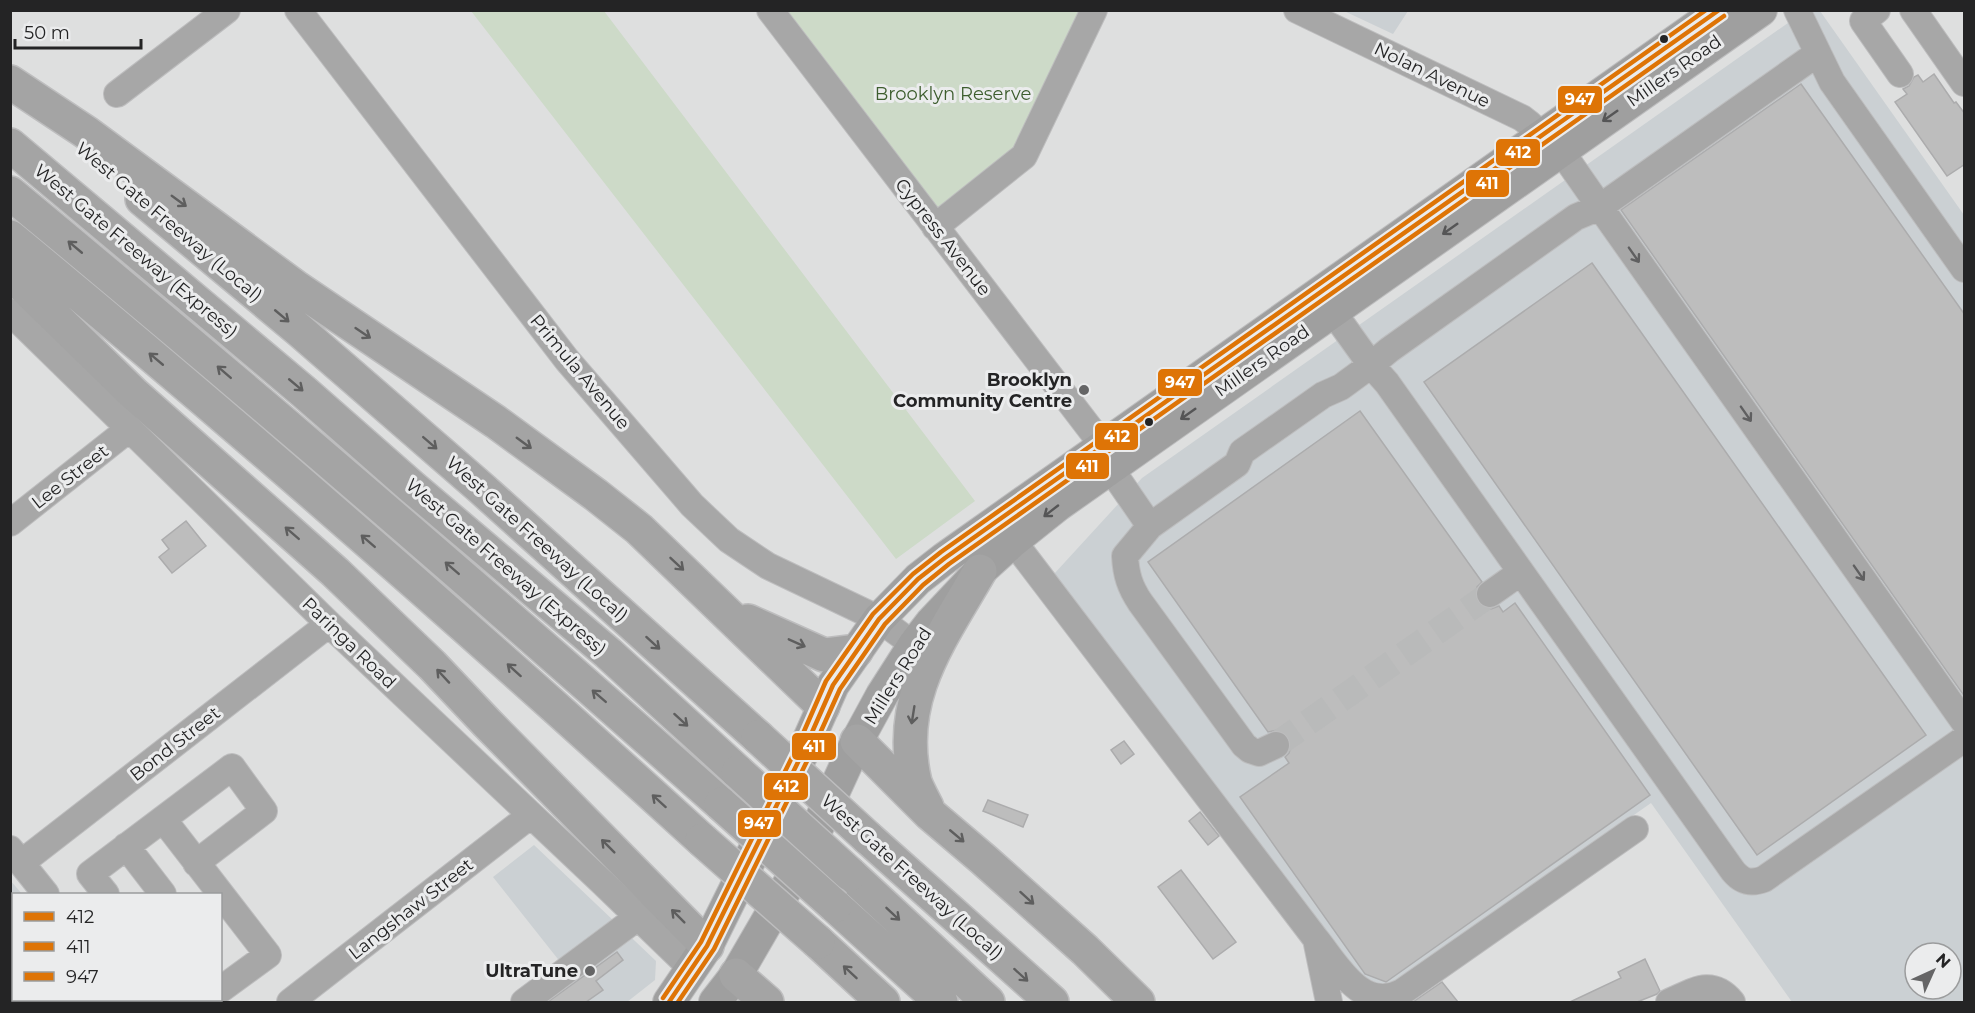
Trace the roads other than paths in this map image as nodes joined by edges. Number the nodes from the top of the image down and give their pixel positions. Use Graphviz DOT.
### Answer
graph roads {
  1 [pos="227,10"];
  2 [pos="298,10"];
  3 [pos="770,10"];
  4 [pos="1094,10"];
  5 [pos="1298,10"];
  6 [pos="1720,10"];
  7 [pos="1761,10"];
  8 [pos="1797,10"];
  9 [pos="1914,10"];
  10 [pos="1871,12"];
  11 [pos="1818,53"];
  12 [pos="1900,74"];
  13 [pos="10,82"];
  14 [pos="1965,83"];
  15 [pos="10,91"];
  16 [pos="117,94"];
  17 [pos="10,145"];
  18 [pos="1553,147"];
  19 [pos="10,193"];
  20 [pos="1600,207"];
  21 [pos="935,227"];
  22 [pos="10,237"];
  23 [pos="1965,268"];
  24 [pos="10,273"];
  25 [pos="10,312"];
  26 [pos="1333,312"];
  27 [pos="1371,365"];
  28 [pos="129,429"];
  29 [pos="1110,459"];
  30 [pos="10,523"];
  31 [pos="1150,526"];
  32 [pos="1013,541"];
  33 [pos="980,571"];
  34 [pos="1521,572"];
  35 [pos="1490,594"];
  36 [pos="725,610"];
  37 [pos="879,619"];
  38 [pos="329,624"];
  39 [pos="856,651"];
  40 [pos="922,652"];
  41 [pos="824,706"];
  42 [pos="1965,722"];
  43 [pos="1965,739"];
  44 [pos="857,741"];
  45 [pos="1276,745"];
  46 [pos="930,814"];
  47 [pos="531,815"];
  48 [pos="163,819"];
  49 [pos="1635,829"];
  50 [pos="126,846"];
  51 [pos="16,856"];
  52 [pos="196,863"];
  53 [pos="45,893"];
  54 [pos="105,893"];
  55 [pos="162,893"];
  56 [pos="219,893"];
  57 [pos="222,896"];
  58 [pos="638,917"];
  59 [pos="1316,939"];
  60 [pos="700,958"];
  61 [pos="736,975"];
  62 [pos="224,981"];
  63 [pos="290,1002"];
  64 [pos="524,1002"];
  65 [pos="669,1002"];
  66 [pos="715,1002"];
  67 [pos="767,1002"];
  68 [pos="883,1002"];
  69 [pos="941,1002"];
  70 [pos="988,1002"];
  71 [pos="1052,1002"];
  72 [pos="1138,1002"];
  73 [pos="1329,1002"];
  74 [pos="1669,1002"];
  75 [pos="1732,1002"];
  1 -- 16 [label="street"];
  2 -- 37 [label="street, Primula Avenue"];
  3 -- 21 [label="street, Cypress Avenue"];
  4 -- 21 [label="street"];
  5 -- 18 [label="street, Nolan Avenue"];
  6 -- 18 [label="main road, Millers Road"];
  7 -- 18 [label="main road, Millers Road, one-way"];
  8 -- 11 [label="street"];
  9 -- 14 [label="street"];
  10 -- 12 [label="street"];
  11 -- 20 [label="street"];
  11 -- 23 [label="street"];
  13 -- 36 [label="highway, one-way"];
  15 -- 71 [label="highway, West Gate Freeway (Local), one-way, bridge"];
  17 -- 70 [label="highway, West Gate Freeway (Express), one-way, bridge"];
  18 -- 20 [label="street, Nolan Avenue"];
  18 -- 26 [label="main road, Millers Road, one-way"];
  18 -- 29 [label="main road, Millers Road"];
  69 -- 19 [label="highway, West Gate Freeway (Express), one-way, bridge"];
  20 -- 27 [label="street"];
  20 -- 42 [label="street, Nolan Avenue, one-way"];
  21 -- 29 [label="street, Cypress Avenue"];
  68 -- 22 [label="highway, one-way, bridge"];
  60 -- 24 [label="highway, one-way"];
  25 -- 28 [label="street, Paringa Road"];
  26 -- 27 [label="street"];
  26 -- 29 [label="main road, Millers Road, one-way"];
  27 -- 31 [label="street"];
  27 -- 34 [label="street"];
  28 -- 30 [label="street, Lee Street"];
  28 -- 38 [label="street, Paringa Road"];
  29 -- 31 [label="street, Cypress Avenue"];
  29 -- 32 [label="main road, Millers Road, one-way"];
  29 -- 37 [label="main road, Millers Road"];
  31 -- 45 [label="street"];
  32 -- 33 [label="main road, Millers Road"];
  32 -- 59 [label="street"];
  33 -- 40 [label="highway"];
  34 -- 35 [label="street"];
  34 -- 43 [label="street"];
  36 -- 39 [label="highway, one-way"];
  36 -- 41 [label="highway"];
  37 -- 39 [label="main road, Millers Road"];
  37 -- 40 [label="street, Primula Avenue"];
  38 -- 47 [label="street, Paringa Road"];
  38 -- 51 [label="street, Bond Street"];
  39 -- 41 [label="main road, Millers Road"];
  40 -- 44 [label="main road, Millers Road"];
  40 -- 46 [label="highway, one-way"];
  41 -- 44 [label="main road"];
  41 -- 60 [label="main road, Millers Road"];
  44 -- 46 [label="highway"];
  44 -- 61 [label="main road, Millers Road"];
  46 -- 72 [label="highway, one-way"];
  47 -- 58 [label="street, Paringa Road"];
  47 -- 63 [label="street, Langshaw Street"];
  48 -- 50 [label="street"];
  48 -- 52 [label="street"];
  48 -- 52 [label="street"];
  49 -- 59 [label="street"];
  50 -- 54 [label="street"];
  50 -- 55 [label="street"];
  51 -- 53 [label="street"];
  52 -- 56 [label="street"];
  57 -- 62 [label="street"];
  58 -- 60 [label="street, Paringa Road"];
  58 -- 64 [label="street"];
  59 -- 73 [label="street"];
  60 -- 61 [label="main road"];
  60 -- 65 [label="main road, Millers Road"];
  61 -- 66 [label="main road, Millers Road"];
  61 -- 67 [label="highway"];
  74 -- 75 [label="street"];
}
